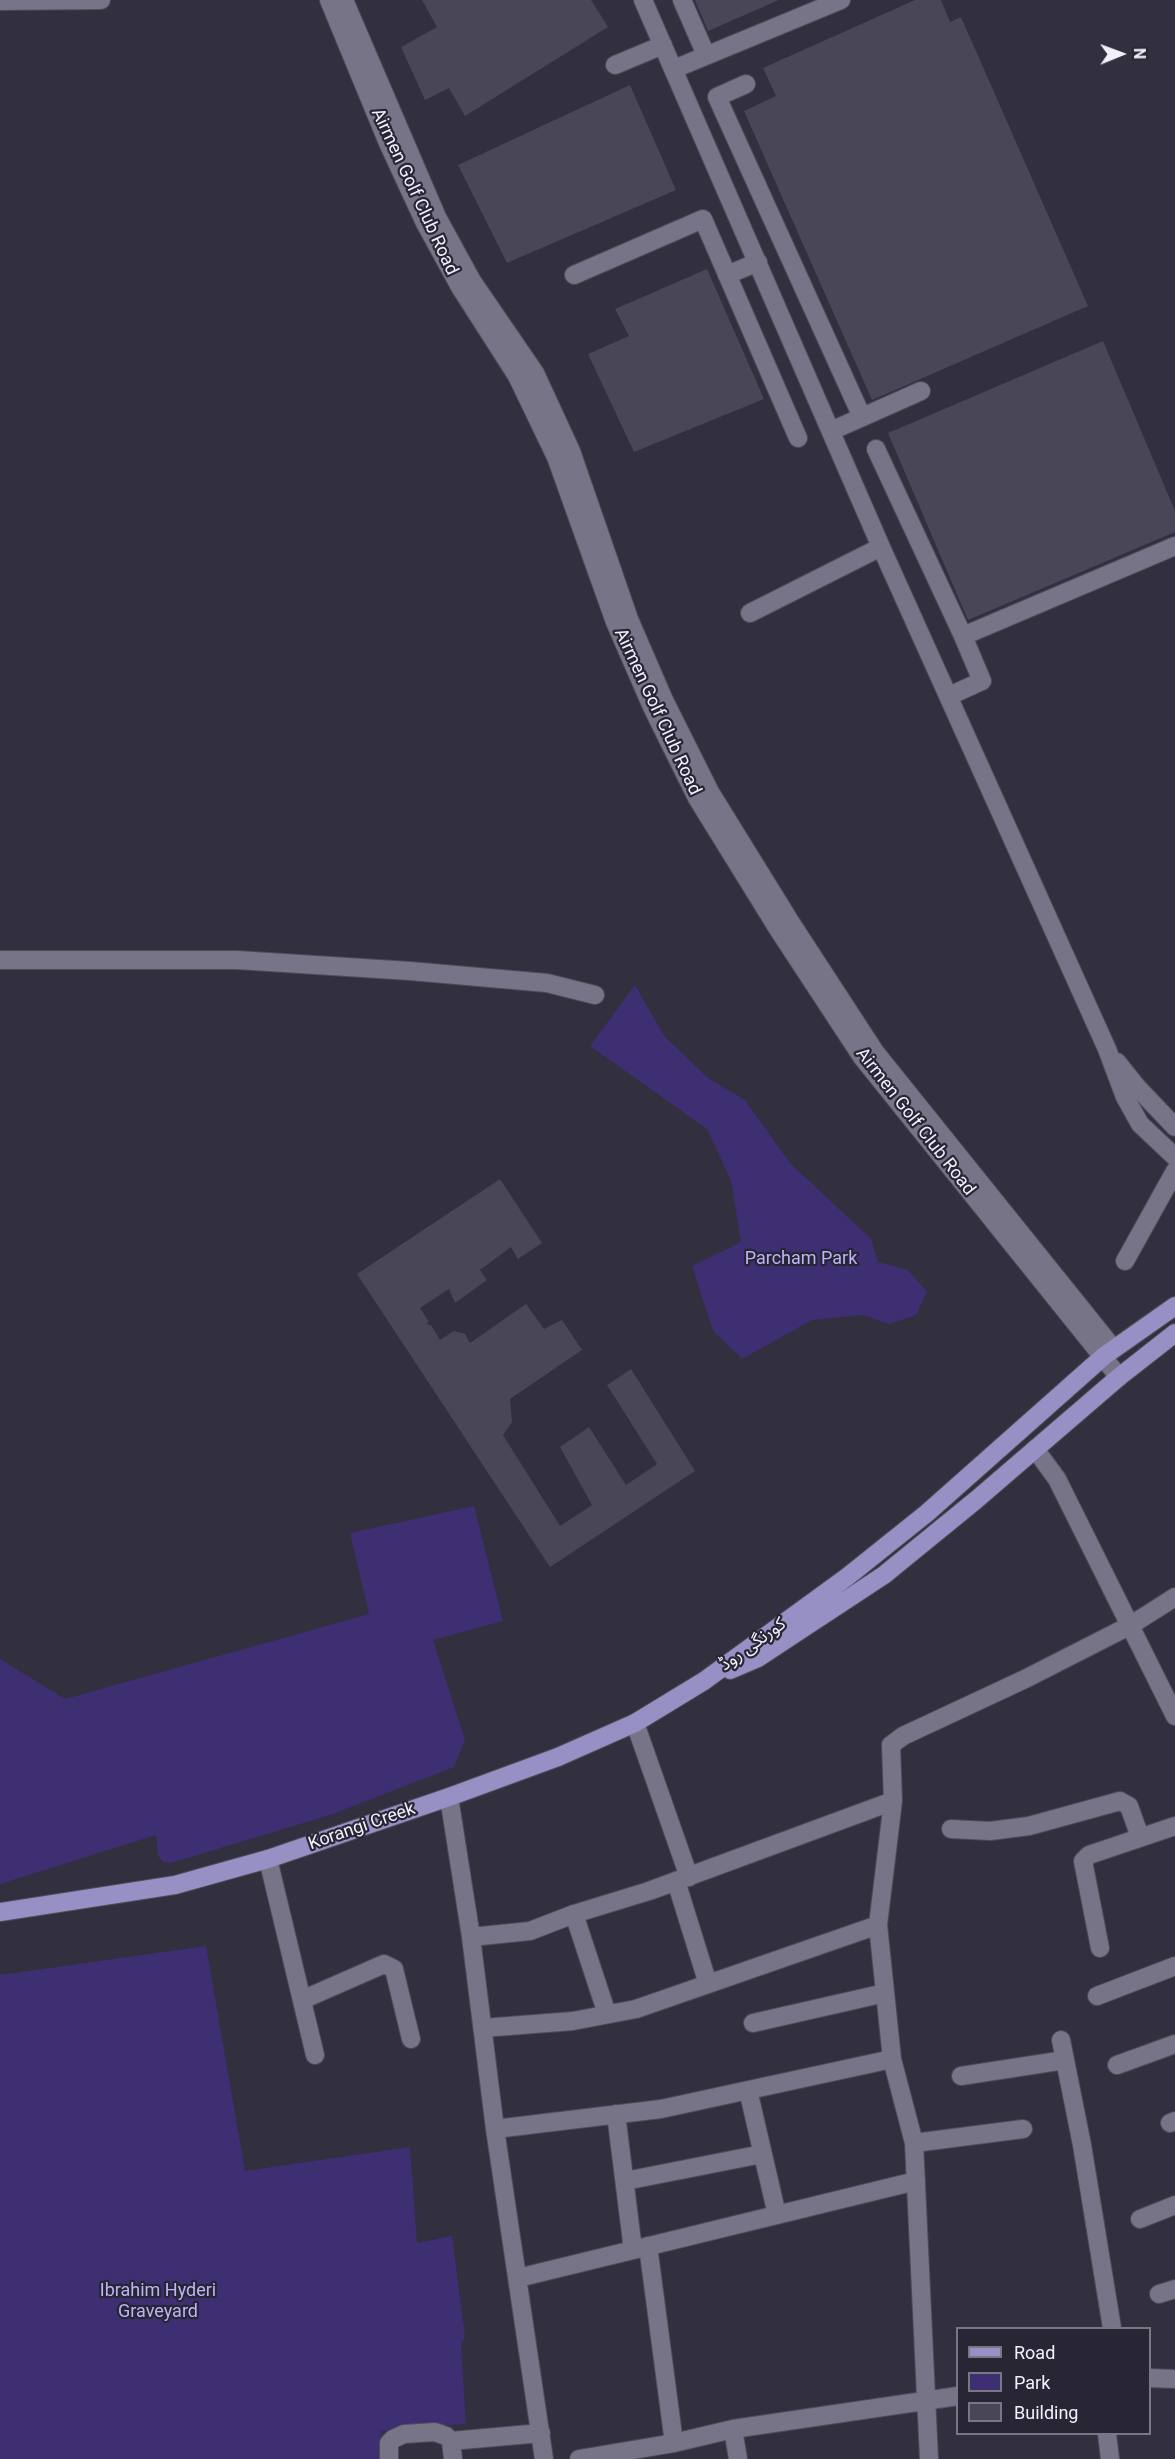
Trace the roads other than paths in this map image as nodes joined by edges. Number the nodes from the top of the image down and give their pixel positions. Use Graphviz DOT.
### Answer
graph roads {
  1 [pos="101,0"];
  2 [pos="328,0"];
  3 [pos="344,0"];
  4 [pos="644,0"];
  5 [pos="682,0"];
  6 [pos="841,0"];
  7 [pos="0,1"];
  8 [pos="663,45"];
  9 [pos="706,55"];
  10 [pos="615,66"];
  11 [pos="674,69"];
  12 [pos="746,84"];
  13 [pos="758,262"];
  14 [pos="574,275"];
  15 [pos="727,275"];
  16 [pos="921,391"];
  17 [pos="862,417"];
  18 [pos="831,431"];
  19 [pos="798,438"];
  20 [pos="876,449"];
  21 [pos="1175,546"];
  22 [pos="881,547"];
  23 [pos="750,613"];
  24 [pos="963,636"];
  25 [pos="949,696"];
  26 [pos="0,960"];
  27 [pos="595,995"];
  28 [pos="1107,1049"];
  29 [pos="1175,1126"];
  30 [pos="1175,1157"];
  31 [pos="1175,1171"];
  32 [pos="1125,1261"];
  33 [pos="1175,1306"];
  34 [pos="1175,1333"];
  35 [pos="1109,1352"];
  36 [pos="1123,1373"];
  37 [pos="1035,1449"];
  38 [pos="1175,1597"];
  39 [pos="1131,1625"];
  40 [pos="704,1681"];
  41 [pos="1173,1705"];
  42 [pos="635,1723"];
  43 [pos="449,1797"];
  44 [pos="894,1801"];
  45 [pos="1175,1826"];
  46 [pos="951,1829"];
  47 [pos="1140,1837"];
  48 [pos="268,1859"];
  49 [pos="682,1879"];
  50 [pos="0,1912"];
  51 [pos="574,1914"];
  52 [pos="879,1925"];
  53 [pos="471,1937"];
  54 [pos="1100,1948"];
  55 [pos="1175,1966"];
  56 [pos="708,1984"];
  57 [pos="885,1994"];
  58 [pos="1097,1996"];
  59 [pos="302,2000"];
  60 [pos="607,2014"];
  61 [pos="753,2023"];
  62 [pos="483,2028"];
  63 [pos="411,2039"];
  64 [pos="1061,2040"];
  65 [pos="1175,2044"];
  66 [pos="315,2055"];
  67 [pos="892,2060"];
  68 [pos="1065,2060"];
  69 [pos="1117,2065"];
  70 [pos="961,2076"];
  71 [pos="748,2090"];
  72 [pos="616,2114"];
  73 [pos="495,2129"];
  74 [pos="1023,2129"];
  75 [pos="914,2143"];
  76 [pos="762,2154"];
  77 [pos="625,2181"];
  78 [pos="916,2181"];
  79 [pos="1175,2205"];
  80 [pos="777,2215"];
  81 [pos="1140,2219"];
  82 [pos="641,2248"];
  83 [pos="518,2277"];
  84 [pos="1112,2327"];
  85 [pos="1151,2378"];
  86 [pos="1175,2379"];
  87 [pos="956,2396"];
  88 [pos="926,2400"];
  89 [pos="734,2429"];
  90 [pos="541,2433"];
  91 [pos="1107,2435"];
  92 [pos="674,2443"];
  93 [pos="452,2450"];
  94 [pos="389,2459"];
  95 [pos="544,2459"];
  96 [pos="579,2459"];
  97 [pos="738,2459"];
  98 [pos="929,2459"];
  99 [pos="1110,2459"];
  1 -- 7 [label="street"];
  2 -- 35 [label="street, Airmen Golf Club Road"];
  3 -- 35 [label="street, Airmen Golf Club Road"];
  4 -- 8 [label="street"];
  5 -- 9 [label="street"];
  6 -- 9 [label="street"];
  8 -- 10 [label="street"];
  8 -- 11 [label="street"];
  9 -- 11 [label="street"];
  11 -- 13 [label="street"];
  12 -- 17 [label="street"];
  13 -- 15 [label="street"];
  13 -- 18 [label="street"];
  14 -- 15 [label="street"];
  15 -- 19 [label="street"];
  16 -- 17 [label="street"];
  17 -- 18 [label="street"];
  18 -- 22 [label="street"];
  20 -- 24 [label="street"];
  21 -- 24 [label="street"];
  22 -- 23 [label="street"];
  22 -- 25 [label="street"];
  24 -- 25 [label="street"];
  25 -- 28 [label="street"];
  26 -- 27 [label="street"];
  28 -- 29 [label="street"];
  28 -- 30 [label="street"];
  31 -- 32 [label="street"];
  33 -- 35 [label="main road, کورنگی روڈ"];
  34 -- 36 [label="main road, کورنگی روڈ"];
  35 -- 36 [label="street"];
  35 -- 40 [label="main road, کورنگی روڈ"];
  36 -- 37 [label="main road, کورنگی روڈ"];
  37 -- 39 [label="street"];
  37 -- 40 [label="main road, کورنگی روڈ"];
  38 -- 39 [label="street"];
  39 -- 41 [label="street"];
  39 -- 44 [label="street"];
  40 -- 42 [label="main road, Korangi Creek"];
  42 -- 43 [label="main road, Korangi Creek"];
  42 -- 49 [label="street"];
  43 -- 48 [label="main road, Korangi Creek"];
  43 -- 53 [label="street"];
  44 -- 49 [label="street"];
  44 -- 52 [label="street"];
  45 -- 47 [label="street"];
  46 -- 47 [label="street"];
  47 -- 54 [label="street"];
  48 -- 50 [label="main road, Korangi Creek"];
  48 -- 59 [label="street"];
  49 -- 51 [label="street"];
  49 -- 56 [label="street"];
  51 -- 53 [label="street"];
  51 -- 60 [label="street"];
  52 -- 56 [label="street"];
  52 -- 57 [label="street"];
  53 -- 62 [label="street"];
  55 -- 58 [label="street"];
  56 -- 60 [label="street"];
  57 -- 61 [label="street"];
  57 -- 67 [label="street"];
  59 -- 63 [label="street"];
  59 -- 66 [label="street"];
  60 -- 62 [label="street"];
  62 -- 73 [label="street"];
  64 -- 68 [label="street"];
  65 -- 69 [label="street"];
  67 -- 71 [label="street"];
  67 -- 75 [label="street"];
  68 -- 70 [label="street"];
  68 -- 84 [label="street"];
  71 -- 72 [label="street"];
  71 -- 76 [label="street"];
  72 -- 73 [label="street"];
  72 -- 77 [label="street"];
  73 -- 83 [label="street"];
  74 -- 75 [label="street"];
  75 -- 78 [label="street"];
  76 -- 77 [label="street"];
  76 -- 80 [label="street"];
  77 -- 82 [label="street"];
  78 -- 80 [label="street"];
  78 -- 88 [label="street"];
  79 -- 81 [label="street"];
  80 -- 82 [label="street"];
  82 -- 83 [label="street"];
  82 -- 92 [label="street"];
  83 -- 90 [label="street"];
  85 -- 86 [label="street"];
  87 -- 88 [label="street"];
  88 -- 89 [label="street"];
  88 -- 98 [label="street"];
  89 -- 92 [label="street"];
  89 -- 97 [label="street"];
  90 -- 93 [label="street"];
  90 -- 95 [label="street"];
  91 -- 99 [label="street"];
  92 -- 96 [label="street"];
  93 -- 94 [label="street"];
}
